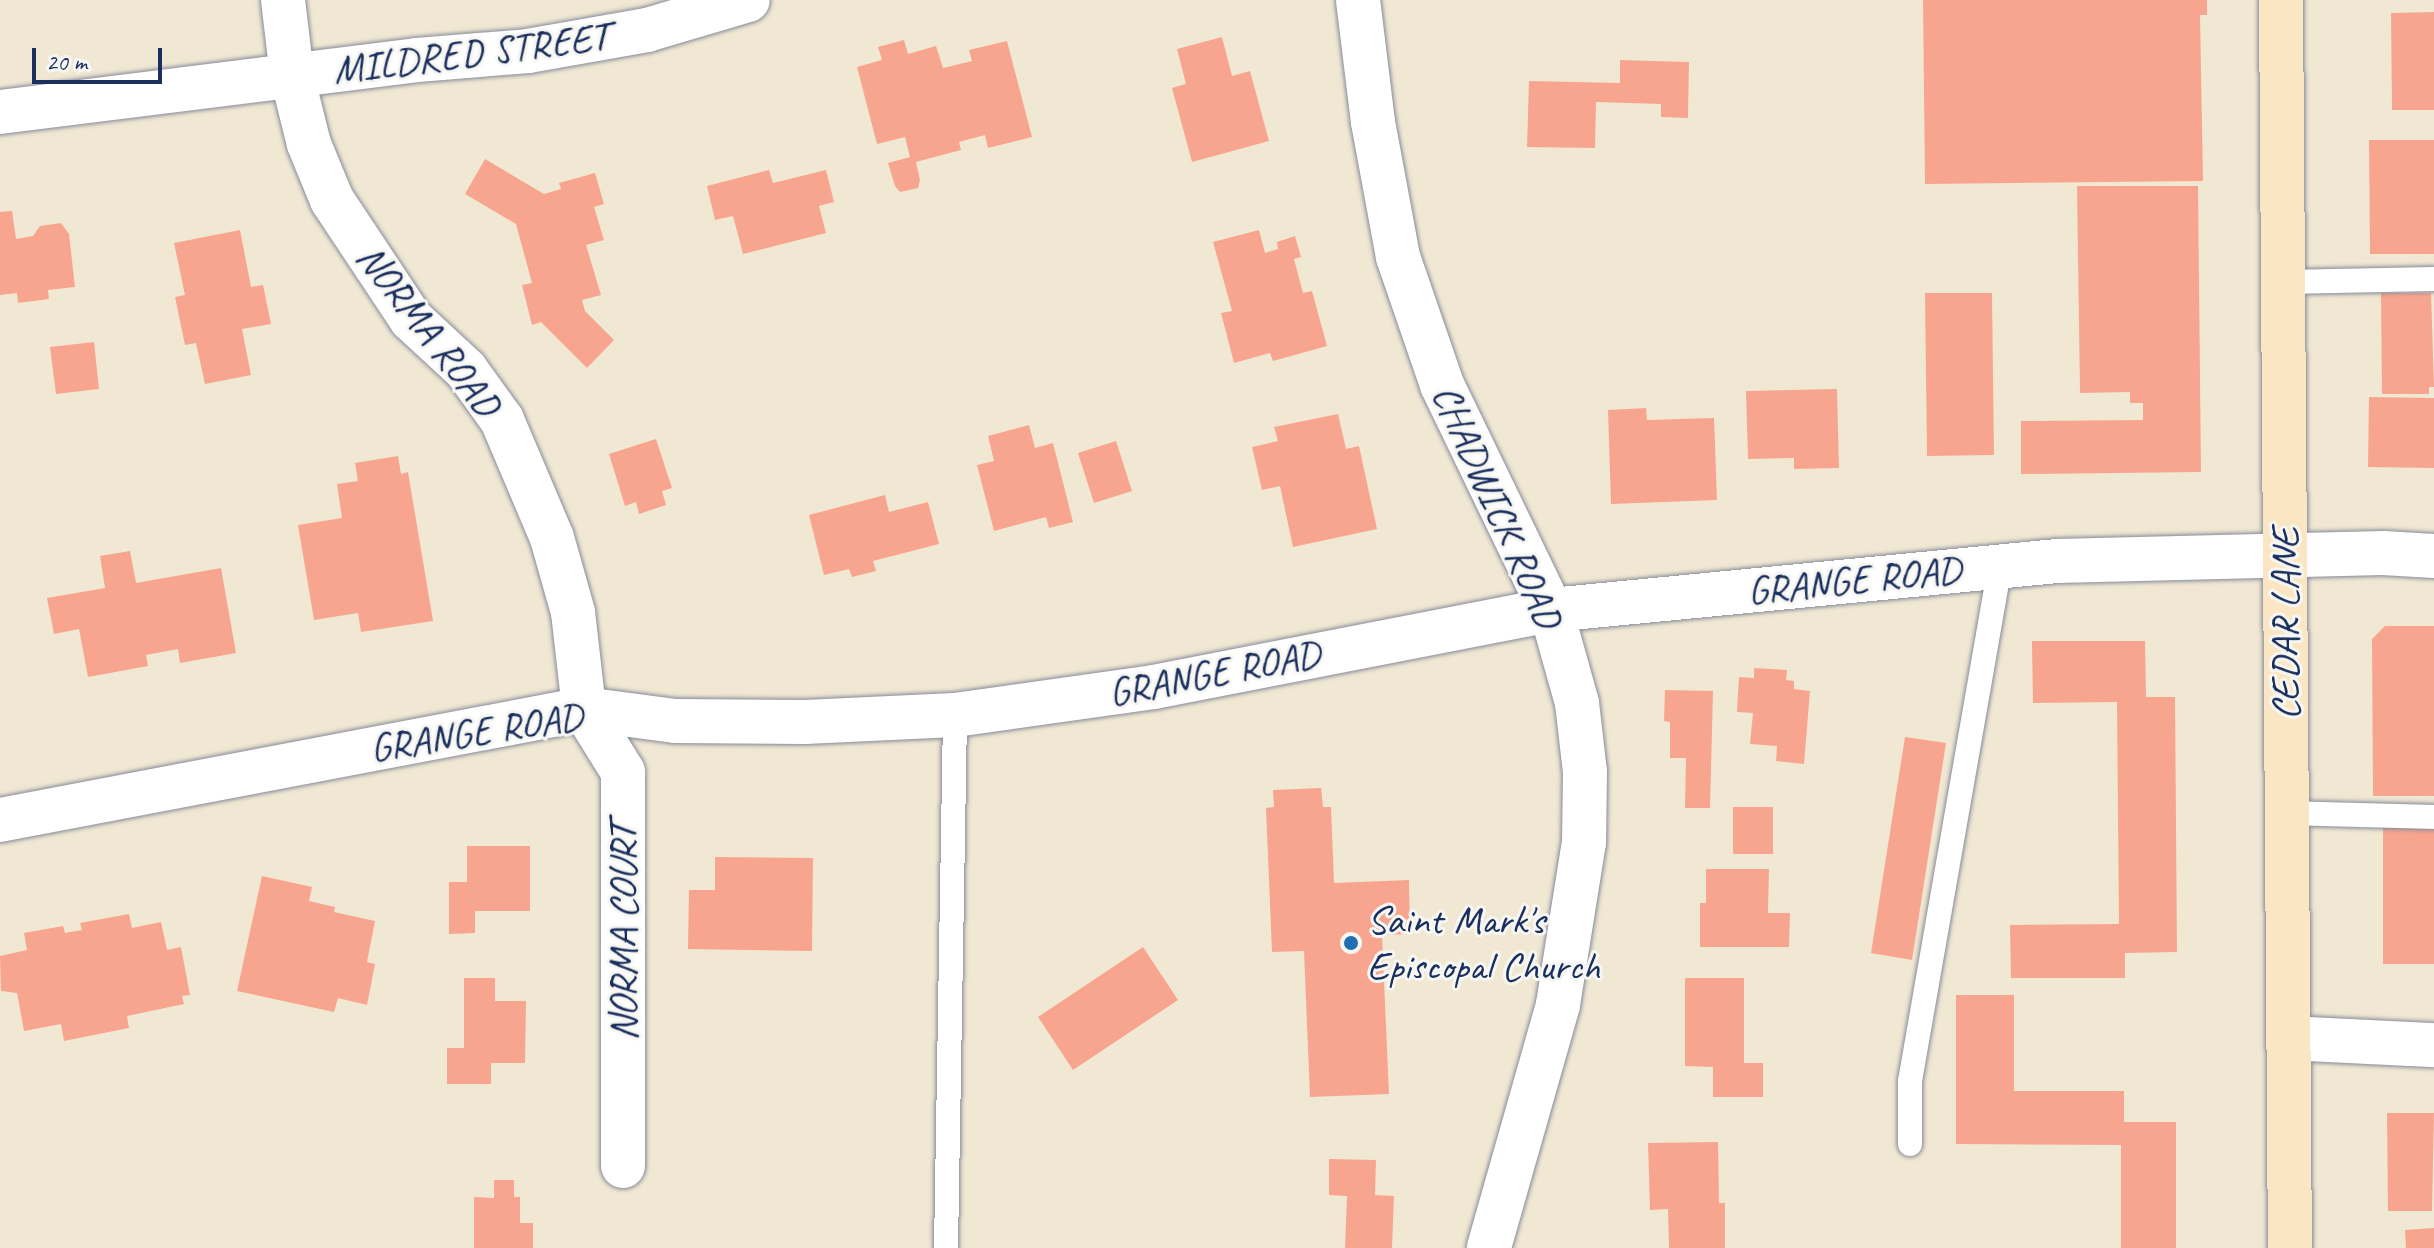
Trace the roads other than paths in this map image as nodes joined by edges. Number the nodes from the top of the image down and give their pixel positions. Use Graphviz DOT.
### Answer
graph roads {
  1 [pos="283,0"];
  2 [pos="748,0"];
  3 [pos="1358,0"];
  4 [pos="2281,0"];
  5 [pos="292,76"];
  6 [pos="0,112"];
  7 [pos="2434,279"];
  8 [pos="2283,282"];
  9 [pos="2285,555"];
  10 [pos="2434,556"];
  11 [pos="2000,566"];
  12 [pos="1551,610"];
  13 [pos="584,709"];
  14 [pos="955,715"];
  15 [pos="2286,813"];
  16 [pos="2434,817"];
  17 [pos="0,820"];
  18 [pos="2289,1038"];
  19 [pos="2434,1045"];
  20 [pos="1910,1144"];
  21 [pos="623,1166"];
  22 [pos="946,1248"];
  23 [pos="1489,1248"];
  24 [pos="2290,1248"];
  1 -- 5 [label="street, NORMA ROAD"];
  2 -- 5 [label="street, MILDRED STREET"];
  3 -- 12 [label="street, CHADWICK ROAD"];
  4 -- 8 [label="main road, CEDAR LANE"];
  5 -- 6 [label="street, MILDRED STREET"];
  5 -- 13 [label="street, NORMA ROAD"];
  7 -- 8 [label="lane"];
  8 -- 9 [label="main road, CEDAR LANE"];
  9 -- 10 [label="street, GRANGE ROAD"];
  9 -- 11 [label="street, GRANGE ROAD"];
  9 -- 15 [label="main road, CEDAR LANE"];
  11 -- 12 [label="street, GRANGE ROAD"];
  11 -- 20 [label="lane"];
  12 -- 14 [label="street, GRANGE ROAD"];
  12 -- 23 [label="street, CHADWICK ROAD"];
  13 -- 14 [label="street, GRANGE ROAD"];
  13 -- 17 [label="street, GRANGE ROAD"];
  13 -- 21 [label="street, NORMA COURT"];
  14 -- 22 [label="lane"];
  15 -- 16 [label="lane"];
  15 -- 18 [label="main road, CEDAR LANE"];
  18 -- 19 [label="street"];
  18 -- 24 [label="main road, CEDAR LANE"];
}
